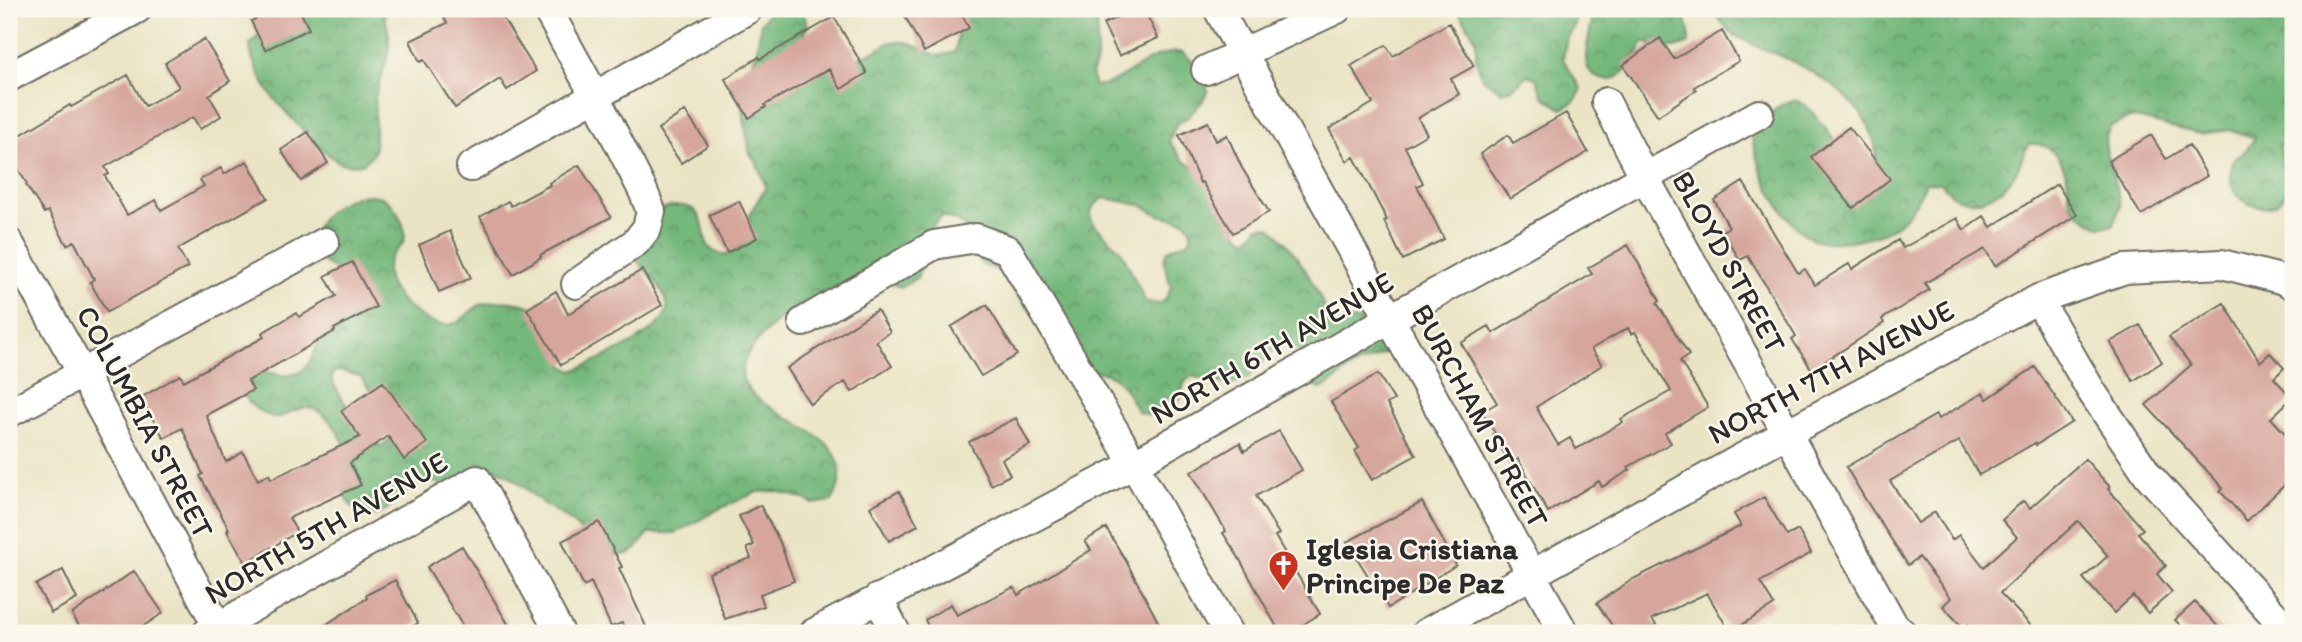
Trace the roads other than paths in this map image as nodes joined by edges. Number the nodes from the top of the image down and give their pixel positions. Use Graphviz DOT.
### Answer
graph roads {
  1 [pos="137,9"];
  2 [pos="547,9"];
  3 [pos="748,9"];
  4 [pos="1218,9"];
  5 [pos="1337,9"];
  6 [pos="1243,53"];
  7 [pos="1206,70"];
  8 [pos="9,77"];
  9 [pos="595,96"];
  10 [pos="1606,102"];
  11 [pos="1759,114"];
  12 [pos="471,167"];
  13 [pos="1645,178"];
  14 [pos="325,242"];
  15 [pos="9,243"];
  16 [pos="576,285"];
  17 [pos="2293,285"];
  18 [pos="2038,299"];
  19 [pos="1389,319"];
  20 [pos="803,323"];
  21 [pos="82,373"];
  22 [pos="9,413"];
  23 [pos="1787,433"];
  24 [pos="1135,464"];
  25 [pos="1531,576"];
  26 [pos="878,598"];
  27 [pos="215,631"];
  28 [pos="560,633"];
  29 [pos="814,633"];
  30 [pos="896,633"];
  31 [pos="1227,633"];
  32 [pos="1426,633"];
  33 [pos="1564,633"];
  34 [pos="1902,633"];
  35 [pos="2290,633"];
  1 -- 8 [label="street"];
  2 -- 9 [label="street"];
  3 -- 9 [label="street"];
  4 -- 6 [label="street, BURCHAM STREET"];
  5 -- 6 [label="street"];
  6 -- 7 [label="street"];
  6 -- 19 [label="street, BURCHAM STREET"];
  9 -- 12 [label="street"];
  9 -- 16 [label="street"];
  10 -- 13 [label="street, BLOYD STREET"];
  11 -- 13 [label="street, NORTH 6TH AVENUE"];
  13 -- 19 [label="street, NORTH 6TH AVENUE"];
  13 -- 23 [label="street, BLOYD STREET"];
  14 -- 21 [label="street"];
  15 -- 21 [label="street, COLUMBIA STREET"];
  17 -- 18 [label="street, NORTH 7TH AVENUE"];
  18 -- 23 [label="street, NORTH 7TH AVENUE"];
  18 -- 35 [label="street"];
  19 -- 24 [label="street, NORTH 6TH AVENUE"];
  19 -- 25 [label="street, BURCHAM STREET"];
  20 -- 24 [label="street"];
  21 -- 22 [label="street"];
  21 -- 27 [label="street, COLUMBIA STREET"];
  23 -- 25 [label="street, NORTH 7TH AVENUE"];
  23 -- 34 [label="street, BLOYD STREET"];
  24 -- 26 [label="street, NORTH 6TH AVENUE"];
  24 -- 31 [label="street"];
  25 -- 32 [label="street, NORTH 7TH AVENUE"];
  25 -- 33 [label="street, BURCHAM STREET"];
  26 -- 29 [label="street, NORTH 6TH AVENUE"];
  26 -- 30 [label="street"];
  27 -- 28 [label="street, NORTH 5TH AVENUE"];
}
